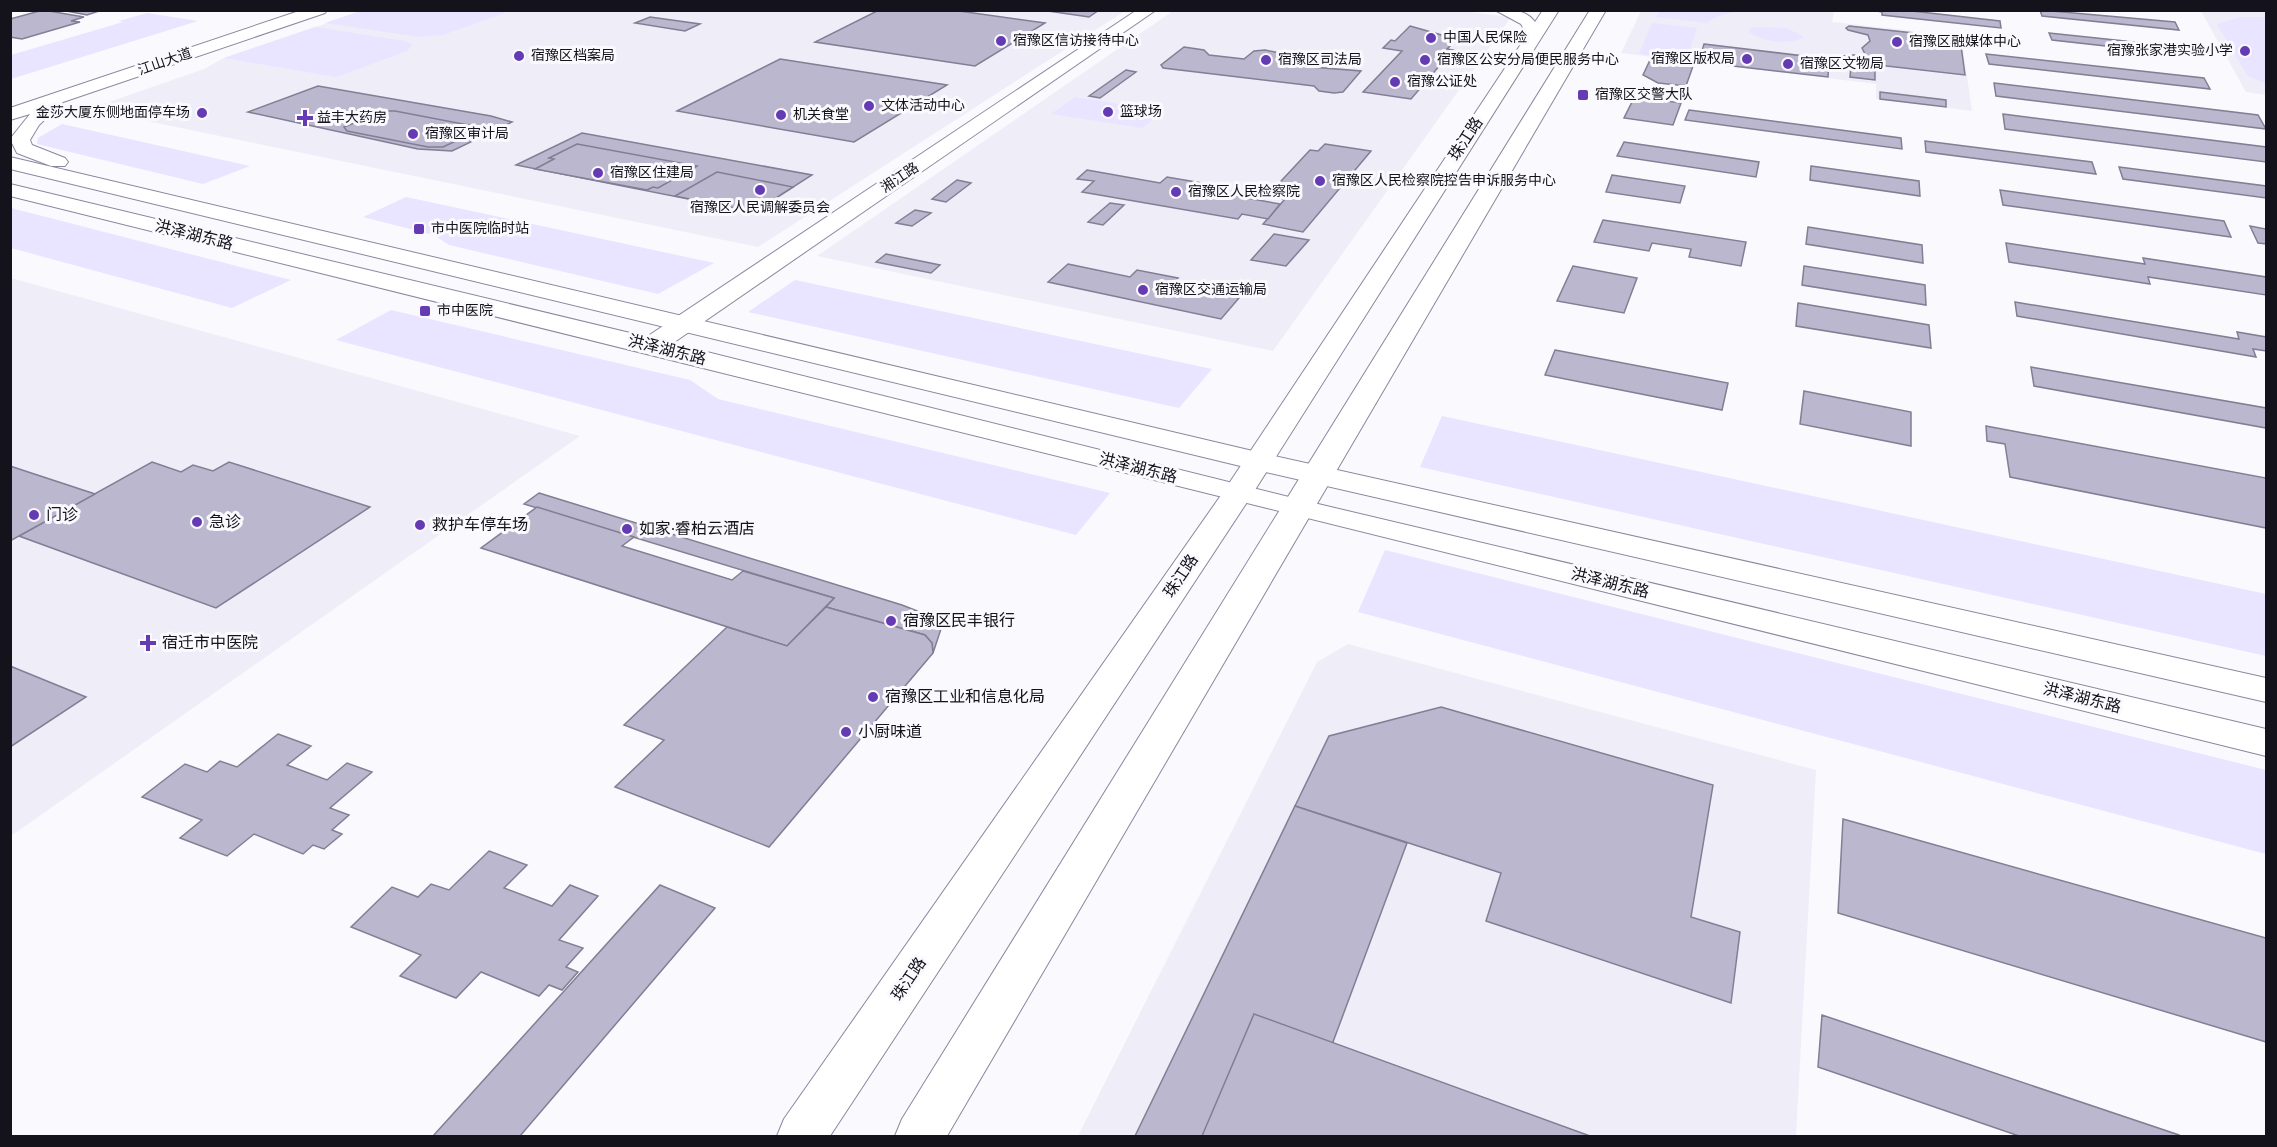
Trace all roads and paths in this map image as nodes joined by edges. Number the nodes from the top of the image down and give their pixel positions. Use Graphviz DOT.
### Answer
graph roads {
  1 [pos="283,10"];
  2 [pos="319,10"];
  3 [pos="1148,10"];
  4 [pos="1503,10"];
  5 [pos="1592,11"];
  6 [pos="1543,23"];
  7 [pos="168,49"];
  8 [pos="29,90"];
  9 [pos="80,91"];
  10 [pos="10,100"];
  11 [pos="10,114"];
  12 [pos="10,162"];
  13 [pos="10,190"];
  14 [pos="138,193"];
  15 [pos="684,323"];
  16 [pos="651,346"];
  17 [pos="1257,461"];
  18 [pos="1317,474"];
  19 [pos="1238,493"];
  20 [pos="1297,508"];
  21 [pos="2266,690"];
  22 [pos="2266,743"];
  23 [pos="802,1137"];
  24 [pos="920,1137"];
  1 -- 7 [label="main road, 江山大道"];
  2 -- 9 [label="main road, 江山大道"];
  3 -- 15 [label="main road, 湘江路"];
  4 -- 6 [label="main road"];
  5 -- 18 [label="main road"];
  6 -- 17 [label="main road, 珠江路"];
  7 -- 8 [label="main road"];
  7 -- 10 [label="main road, 江山大道"];
  9 -- 11 [label="main road, 江山大道"];
  9 -- 14 [label="main road"];
  12 -- 14 [label="main road, 洪泽湖东路"];
  13 -- 16 [label="main road, 洪泽湖东路"];
  14 -- 15 [label="main road, 洪泽湖东路"];
  15 -- 16 [label="main road, 湘江路"];
  15 -- 17 [label="main road, 洪泽湖东路"];
  16 -- 19 [label="main road, 洪泽湖东路"];
  17 -- 18 [label="main road, 洪泽湖东路"];
  17 -- 19 [label="main road, 珠江路"];
  18 -- 20 [label="main road"];
  18 -- 21 [label="main road, 洪泽湖东路"];
  19 -- 20 [label="main road, 洪泽湖东路"];
  19 -- 23 [label="main road, 珠江路"];
  20 -- 22 [label="main road, 洪泽湖东路"];
  20 -- 24 [label="main road"];
}
